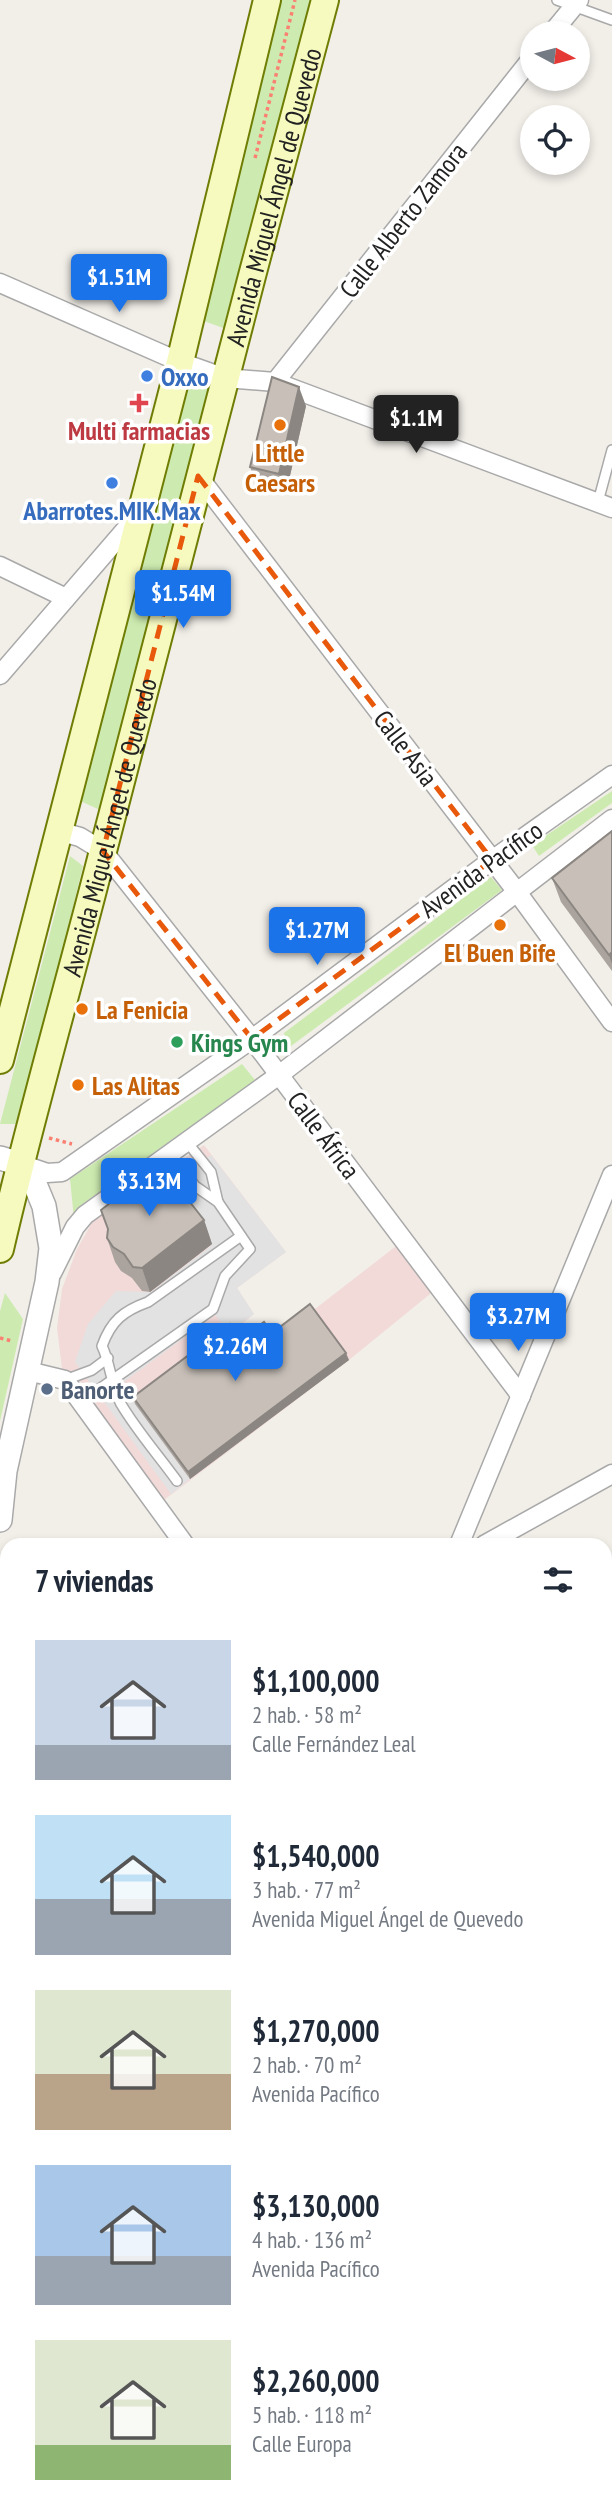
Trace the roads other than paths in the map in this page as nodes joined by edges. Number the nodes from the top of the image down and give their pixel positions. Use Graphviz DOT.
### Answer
graph roads {
  1 [pos="267,0"];
  2 [pos="325,0"];
  3 [pos="570,2"];
  4 [pos="612,20"];
  5 [pos="559,21"];
  6 [pos="520,73"];
  7 [pos="0,283"];
  8 [pos="180,362"];
  9 [pos="225,378"];
  10 [pos="275,382"];
  11 [pos="612,450"];
  12 [pos="198,476"];
  13 [pos="605,505"];
  14 [pos="139,514"];
  15 [pos="0,566"];
  16 [pos="66,598"];
  17 [pos="0,675"];
  18 [pos="612,775"];
  19 [pos="612,819"];
  20 [pos="58,831"];
  21 [pos="103,851"];
  22 [pos="492,860"];
  23 [pos="517,892"];
  24 [pos="612,1021"];
  25 [pos="251,1039"];
  26 [pos="0,1060"];
  27 [pos="279,1075"];
  28 [pos="187,1142"];
  29 [pos="171,1153"];
  30 [pos="10,1161"];
  31 [pos="612,1175"];
  32 [pos="218,1202"];
  33 [pos="241,1236"];
  34 [pos="0,1249"];
  35 [pos="47,1282"];
  36 [pos="108,1358"];
  37 [pos="28,1371"];
  38 [pos="112,1378"];
  39 [pos="65,1380"];
  40 [pos="521,1396"];
  41 [pos="81,1402"];
  42 [pos="6,1444"];
  43 [pos="612,1474"];
  44 [pos="177,1481"];
  45 [pos="0,1520"];
  46 [pos="180,1538"];
  47 [pos="462,1538"];
  48 [pos="497,1538"];
  1 -- 8 [label="main road, Avenida Miguel Ángel de Quevedo"];
  2 -- 9 [label="main road, Avenida Miguel Ángel de Quevedo"];
  3 -- 4 [label="lane"];
  3 -- 5 [label="street"];
  6 -- 10 [label="street, Calle Alberto Zamora"];
  7 -- 8 [label="street"];
  8 -- 9 [label="street"];
  8 -- 14 [label="main road, Avenida Miguel Ángel de Quevedo"];
  9 -- 10 [label="street"];
  9 -- 12 [label="main road, Avenida Miguel Ángel de Quevedo"];
  10 -- 13 [label="street"];
  11 -- 13 [label="lane"];
  12 -- 21 [label="main road, Avenida Miguel Ángel de Quevedo"];
  12 -- 22 [label="street, Calle Asia"];
  14 -- 16 [label="street"];
  14 -- 20 [label="main road, Avenida Miguel Ángel de Quevedo"];
  15 -- 16 [label="street"];
  16 -- 17 [label="street"];
  18 -- 22 [label="street, Avenida Pacífico"];
  19 -- 23 [label="street, Avenida Pacífico"];
  20 -- 21 [label="street, Calle África"];
  20 -- 26 [label="main road, Avenida Miguel Ángel de Quevedo"];
  21 -- 25 [label="street, Calle África"];
  21 -- 30 [label="main road, Avenida Miguel Ángel de Quevedo"];
  22 -- 23 [label="street, Calle Asia"];
  22 -- 25 [label="street, Avenida Pacífico"];
  23 -- 24 [label="street, Calle Asia"];
  23 -- 27 [label="street, Avenida Pacífico"];
  25 -- 27 [label="street, Calle África"];
  25 -- 30 [label="street, Avenida Pacífico"];
  27 -- 28 [label="street, Avenida Pacífico"];
  27 -- 40 [label="street, Calle África"];
  28 -- 29 [label="street, Avenida Pacífico"];
  28 -- 32 [label="lane"];
  29 -- 32 [label="lane"];
  29 -- 35 [label="street, Avenida Pacífico"];
  30 -- 34 [label="main road, Avenida Miguel Ángel de Quevedo"];
  30 -- 35 [label="street"];
  31 -- 40 [label="street"];
  32 -- 33 [label="lane"];
  33 -- 36 [label="lane"];
  33 -- 38 [label="lane"];
  35 -- 37 [label="street"];
  36 -- 38 [label="lane"];
  36 -- 39 [label="lane"];
  37 -- 39 [label="street"];
  37 -- 42 [label="street"];
  38 -- 41 [label="lane"];
  38 -- 44 [label="lane"];
  39 -- 41 [label="street"];
  40 -- 47 [label="street"];
  41 -- 46 [label="street"];
  42 -- 45 [label="street"];
  43 -- 48 [label="street"];
}
